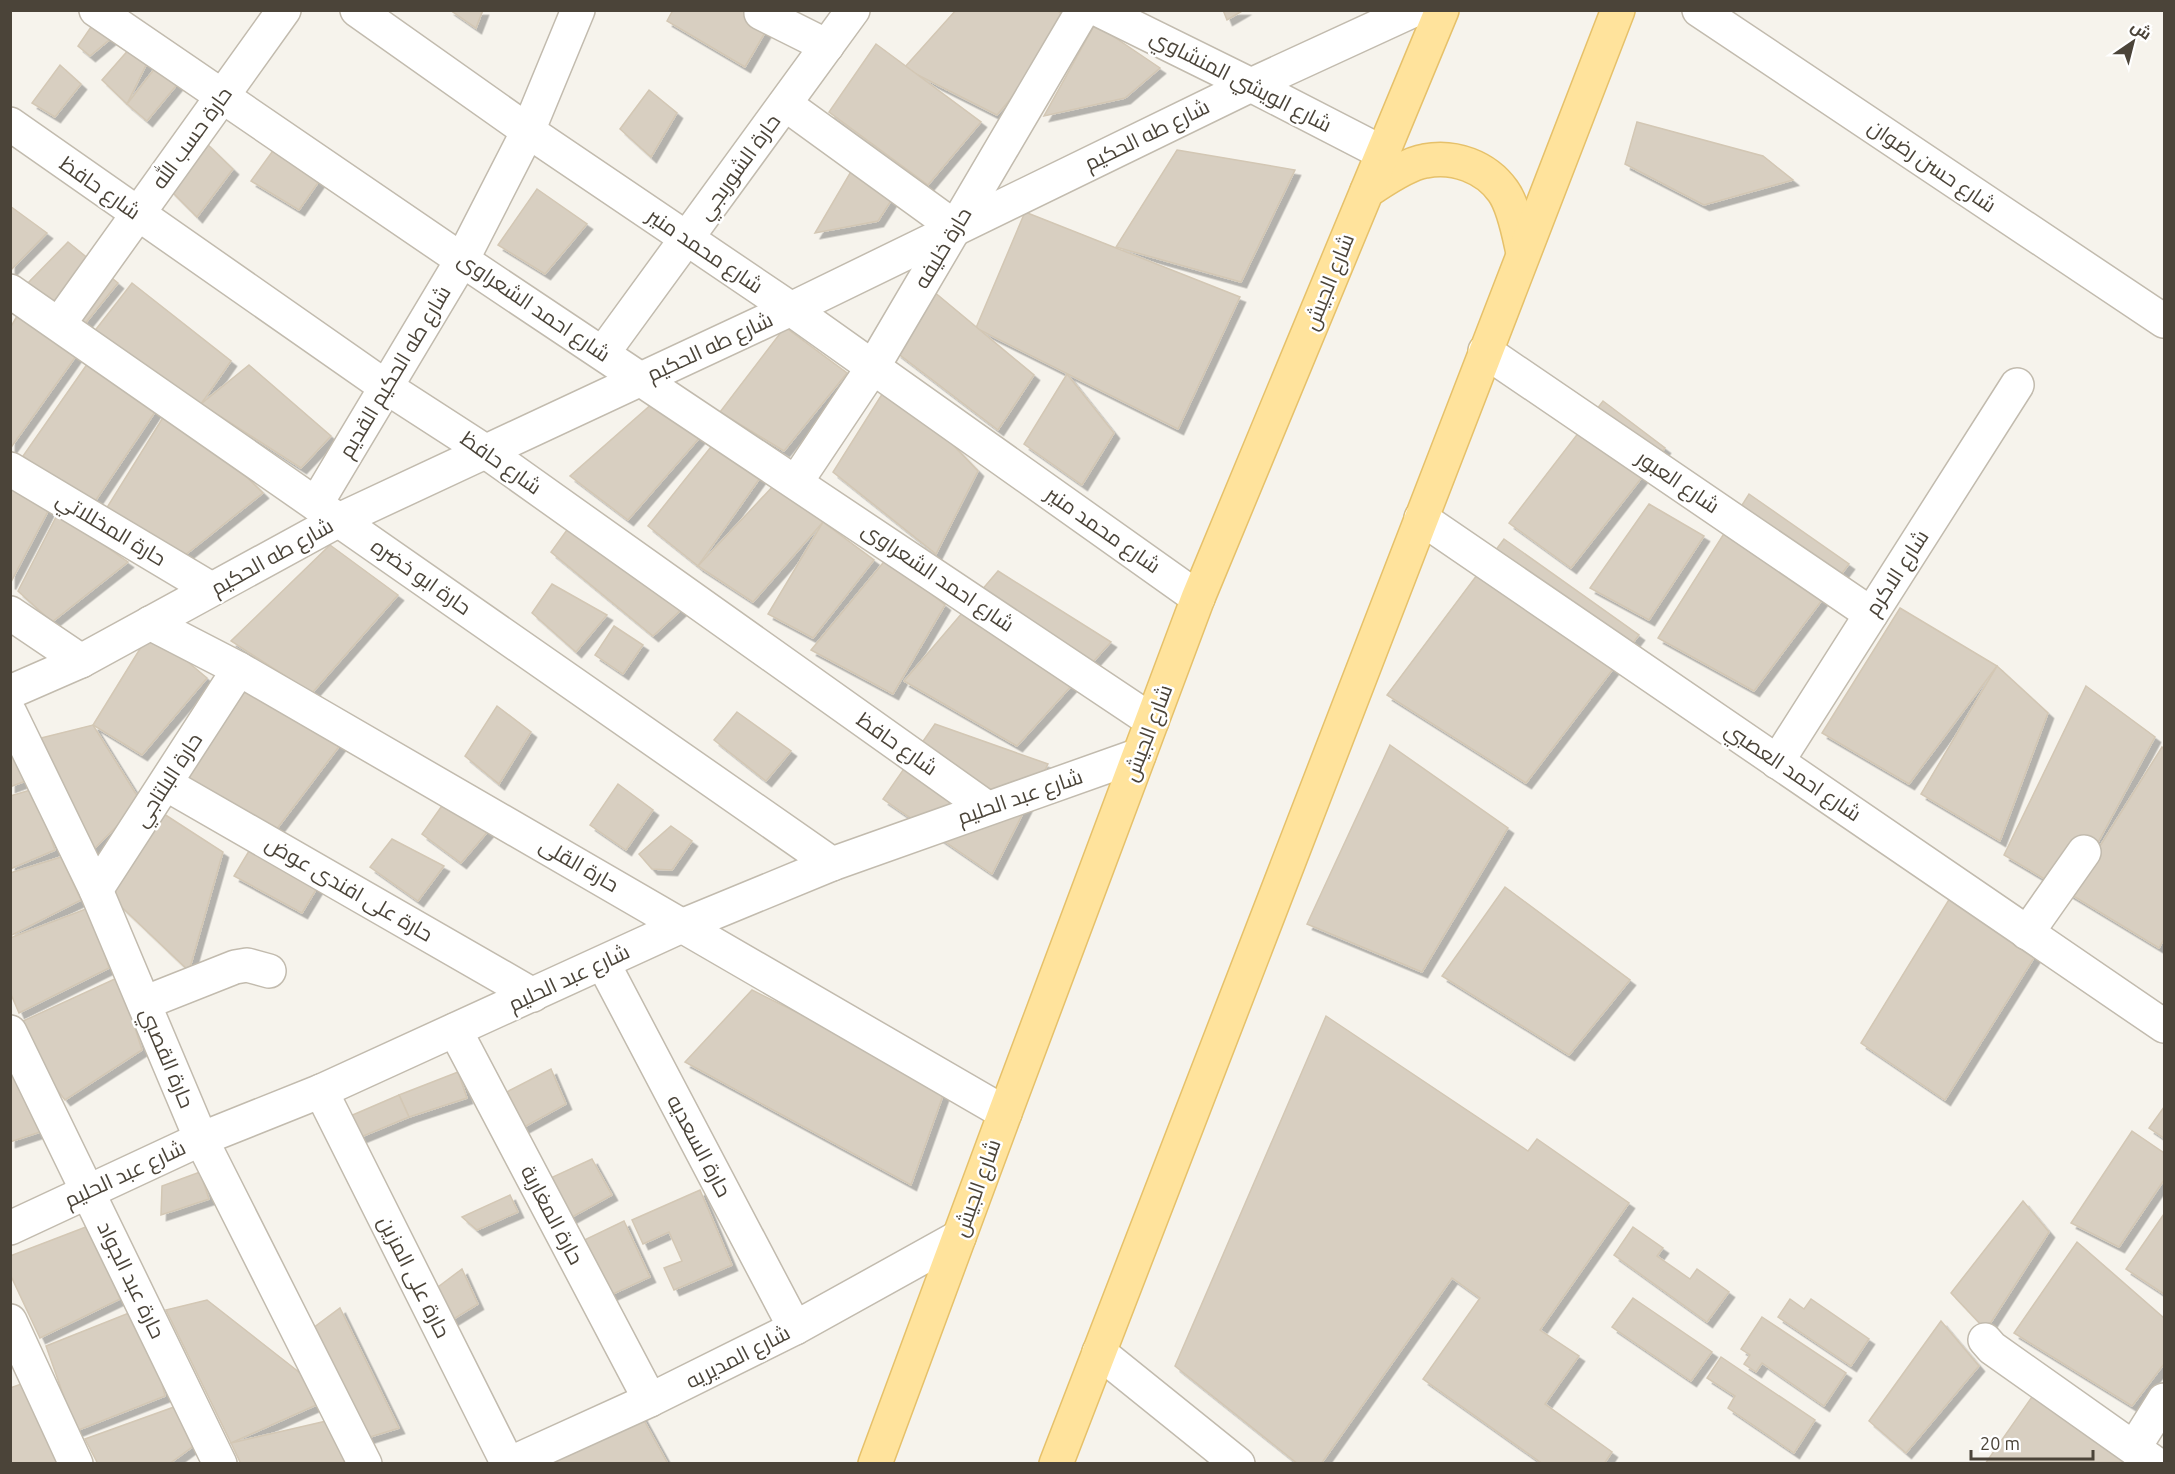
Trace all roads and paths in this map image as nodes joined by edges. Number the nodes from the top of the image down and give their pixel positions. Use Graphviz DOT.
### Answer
graph roads {
  1 [pos="96,10"];
  2 [pos="284,10"];
  3 [pos="357,10"];
  4 [pos="578,10"];
  5 [pos="853,10"];
  6 [pos="1083,10"];
  7 [pos="1099,10"];
  8 [pos="1414,10"];
  9 [pos="1442,10"];
  10 [pos="1617,10"];
  11 [pos="1699,10"];
  12 [pos="760,13"];
  13 [pos="827,46"];
  14 [pos="1251,85"];
  15 [pos="222,96"];
  16 [pos="785,104"];
  17 [pos="10,124"];
  18 [pos="528,131"];
  19 [pos="1383,153"];
  20 [pos="1367,191"];
  21 [pos="137,214"];
  22 [pos="956,228"];
  23 [pos="686,239"];
  24 [pos="1523,253"];
  25 [pos="462,260"];
  26 [pos="10,291"];
  27 [pos="791,309"];
  28 [pos="2164,321"];
  29 [pos="59,324"];
  30 [pos="1485,351"];
  31 [pos="603,353"];
  32 [pos="873,367"];
  33 [pos="642,379"];
  34 [pos="2018,385"];
  35 [pos="386,387"];
  36 [pos="485,451"];
  37 [pos="10,469"];
  38 [pos="796,482"];
  39 [pos="328,512"];
  40 [pos="1421,518"];
  41 [pos="211,590"];
  42 [pos="1198,598"];
  43 [pos="10,613"];
  44 [pos="1871,614"];
  45 [pos="150,623"];
  46 [pos="81,661"];
  47 [pos="240,669"];
  48 [pos="10,692"];
  49 [pos="10,713"];
  50 [pos="1152,721"];
  51 [pos="1139,755"];
  52 [pos="1777,762"];
  53 [pos="166,784"];
  54 [pos="987,808"];
  55 [pos="2084,852"];
  56 [pos="832,864"];
  57 [pos="96,890"];
  58 [pos="684,925"];
  59 [pos="2027,933"];
  60 [pos="603,963"];
  61 [pos="269,971"];
  62 [pos="533,995"];
  63 [pos="144,1003"];
  64 [pos="2164,1026"];
  65 [pos="455,1030"];
  66 [pos="10,1032"];
  67 [pos="321,1091"];
  68 [pos="1005,1113"];
  69 [pos="201,1139"];
  70 [pos="87,1191"];
  71 [pos="10,1228"];
  72 [pos="959,1237"];
  73 [pos="10,1321"];
  74 [pos="795,1328"];
  75 [pos="1985,1341"];
  76 [pos="1099,1352"];
  77 [pos="650,1400"];
  78 [pos="2164,1400"];
  79 [pos="2145,1456"];
  80 [pos="76,1464"];
  81 [pos="220,1464"];
  82 [pos="365,1464"];
  83 [pos="508,1464"];
  84 [pos="875,1464"];
  85 [pos="1056,1464"];
  86 [pos="1238,1464"];
  1 -- 15 [label="street, شارع احمد الشعراوى"];
  2 -- 15 [label="street, حارة حسب الله"];
  3 -- 18 [label="street, شارع محمد منير"];
  4 -- 18 [label="street, شارع طه الحكيم القديم"];
  5 -- 13 [label="street, حارة الشوربجي"];
  6 -- 22 [label="street, حارة خليفه"];
  7 -- 14 [label="street, شارع الويشي المنشاوي"];
  8 -- 14 [label="street, شارع طه الحكيم"];
  9 -- 19 [label="main road, شارع الجيش"];
  10 -- 24 [label="main road"];
  11 -- 28 [label="street, شارع حسن رضوان"];
  12 -- 13 [label="street"];
  13 -- 16 [label="street, حارة الشوربجي"];
  14 -- 19 [label="street, شارع الويشي المنشاوي"];
  14 -- 22 [label="street, شارع طه الحكيم"];
  15 -- 21 [label="street, حارة حسب الله"];
  15 -- 25 [label="street, شارع احمد الشعراوى"];
  16 -- 22 [label="street"];
  16 -- 23 [label="street, حارة الشوربجي"];
  17 -- 21 [label="street, شارع حافظ"];
  18 -- 23 [label="street, شارع محمد منير"];
  18 -- 25 [label="street, شارع طه الحكيم القديم"];
  19 -- 20 [label="main road, شارع الجيش"];
  20 -- 24 [label="main road"];
  20 -- 42 [label="main road, شارع الجيش"];
  21 -- 29 [label="street, حارة حسب الله"];
  21 -- 35 [label="street, شارع حافظ"];
  22 -- 27 [label="street, شارع طه الحكيم"];
  22 -- 32 [label="street, حارة خليفه"];
  23 -- 27 [label="street, شارع محمد منير"];
  23 -- 31 [label="street, حارة الشوربجي"];
  24 -- 30 [label="main road"];
  25 -- 31 [label="street, شارع احمد الشعراوى"];
  25 -- 35 [label="street, شارع طه الحكيم القديم"];
  26 -- 29 [label="street, حارة ابو خضره"];
  27 -- 32 [label="street, شارع محمد منير"];
  27 -- 33 [label="street, شارع طه الحكيم"];
  29 -- 39 [label="street, حارة ابو خضره"];
  30 -- 40 [label="main road"];
  30 -- 44 [label="street, شارع العبور"];
  31 -- 33 [label="street, شارع احمد الشعراوى"];
  32 -- 38 [label="street, حارة خليفه"];
  32 -- 42 [label="street, شارع محمد منير"];
  33 -- 36 [label="street, شارع طه الحكيم"];
  33 -- 38 [label="street, شارع احمد الشعراوى"];
  34 -- 44 [label="street, شارع الاكرم"];
  35 -- 36 [label="street, شارع حافظ"];
  35 -- 39 [label="street, شارع طه الحكيم القديم"];
  36 -- 39 [label="street, شارع طه الحكيم"];
  36 -- 54 [label="street, شارع حافظ"];
  37 -- 41 [label="street, حارة المخللاتي"];
  38 -- 50 [label="street, شارع احمد الشعراوى"];
  39 -- 41 [label="street, شارع طه الحكيم"];
  39 -- 56 [label="street, حارة ابو خضره"];
  40 -- 52 [label="street, شارع احمد العصبي"];
  40 -- 76 [label="main road"];
  41 -- 45 [label="street, شارع طه الحكيم"];
  42 -- 50 [label="main road, شارع الجيش"];
  43 -- 46 [label="street"];
  44 -- 52 [label="street, شارع الاكرم"];
  45 -- 46 [label="street, شارع طه الحكيم"];
  45 -- 47 [label="street, حارة القلى"];
  46 -- 48 [label="street, شارع طه الحكيم"];
  47 -- 53 [label="street, حارة البلتاجي"];
  47 -- 58 [label="street, حارة القلى"];
  49 -- 57 [label="street, حارة القصبي"];
  50 -- 51 [label="main road, شارع الجيش"];
  51 -- 54 [label="street, شارع عبد الحليم"];
  51 -- 68 [label="main road, شارع الجيش"];
  52 -- 59 [label="street, شارع احمد العصبي"];
  53 -- 57 [label="street, حارة البلتاجي"];
  53 -- 62 [label="street, حارة على افندى عوض"];
  54 -- 56 [label="street, شارع عبد الحليم"];
  55 -- 59 [label="street"];
  56 -- 58 [label="street, شارع عبد الحليم"];
  57 -- 63 [label="street, حارة القصبي"];
  58 -- 60 [label="street, شارع عبد الحليم"];
  58 -- 68 [label="street, حارة القلى"];
  59 -- 64 [label="street, شارع احمد العصبي"];
  60 -- 62 [label="street, شارع عبد الحليم"];
  60 -- 74 [label="street, حارة السعديه"];
  61 -- 63 [label="street"];
  62 -- 65 [label="street, شارع عبد الحليم"];
  63 -- 69 [label="street, حارة القصبي"];
  65 -- 67 [label="street, شارع عبد الحليم"];
  65 -- 77 [label="street, حارة المغاربة"];
  66 -- 70 [label="street, حارة عبد الجواد"];
  67 -- 69 [label="street, شارع عبد الحليم"];
  67 -- 83 [label="street, حارة على المزين"];
  68 -- 72 [label="main road, شارع الجيش"];
  69 -- 70 [label="street, شارع عبد الحليم"];
  69 -- 82 [label="street, حارة القصبي"];
  70 -- 71 [label="street, شارع عبد الحليم"];
  70 -- 81 [label="street, حارة عبد الجواد"];
  72 -- 74 [label="street, شارع المديريه"];
  72 -- 84 [label="main road, شارع الجيش"];
  73 -- 80 [label="street"];
  74 -- 77 [label="street, شارع المديريه"];
  75 -- 79 [label="street"];
  76 -- 85 [label="main road"];
  76 -- 86 [label="street"];
  77 -- 83 [label="street, شارع المديريه"];
  78 -- 79 [label="street"];
}
